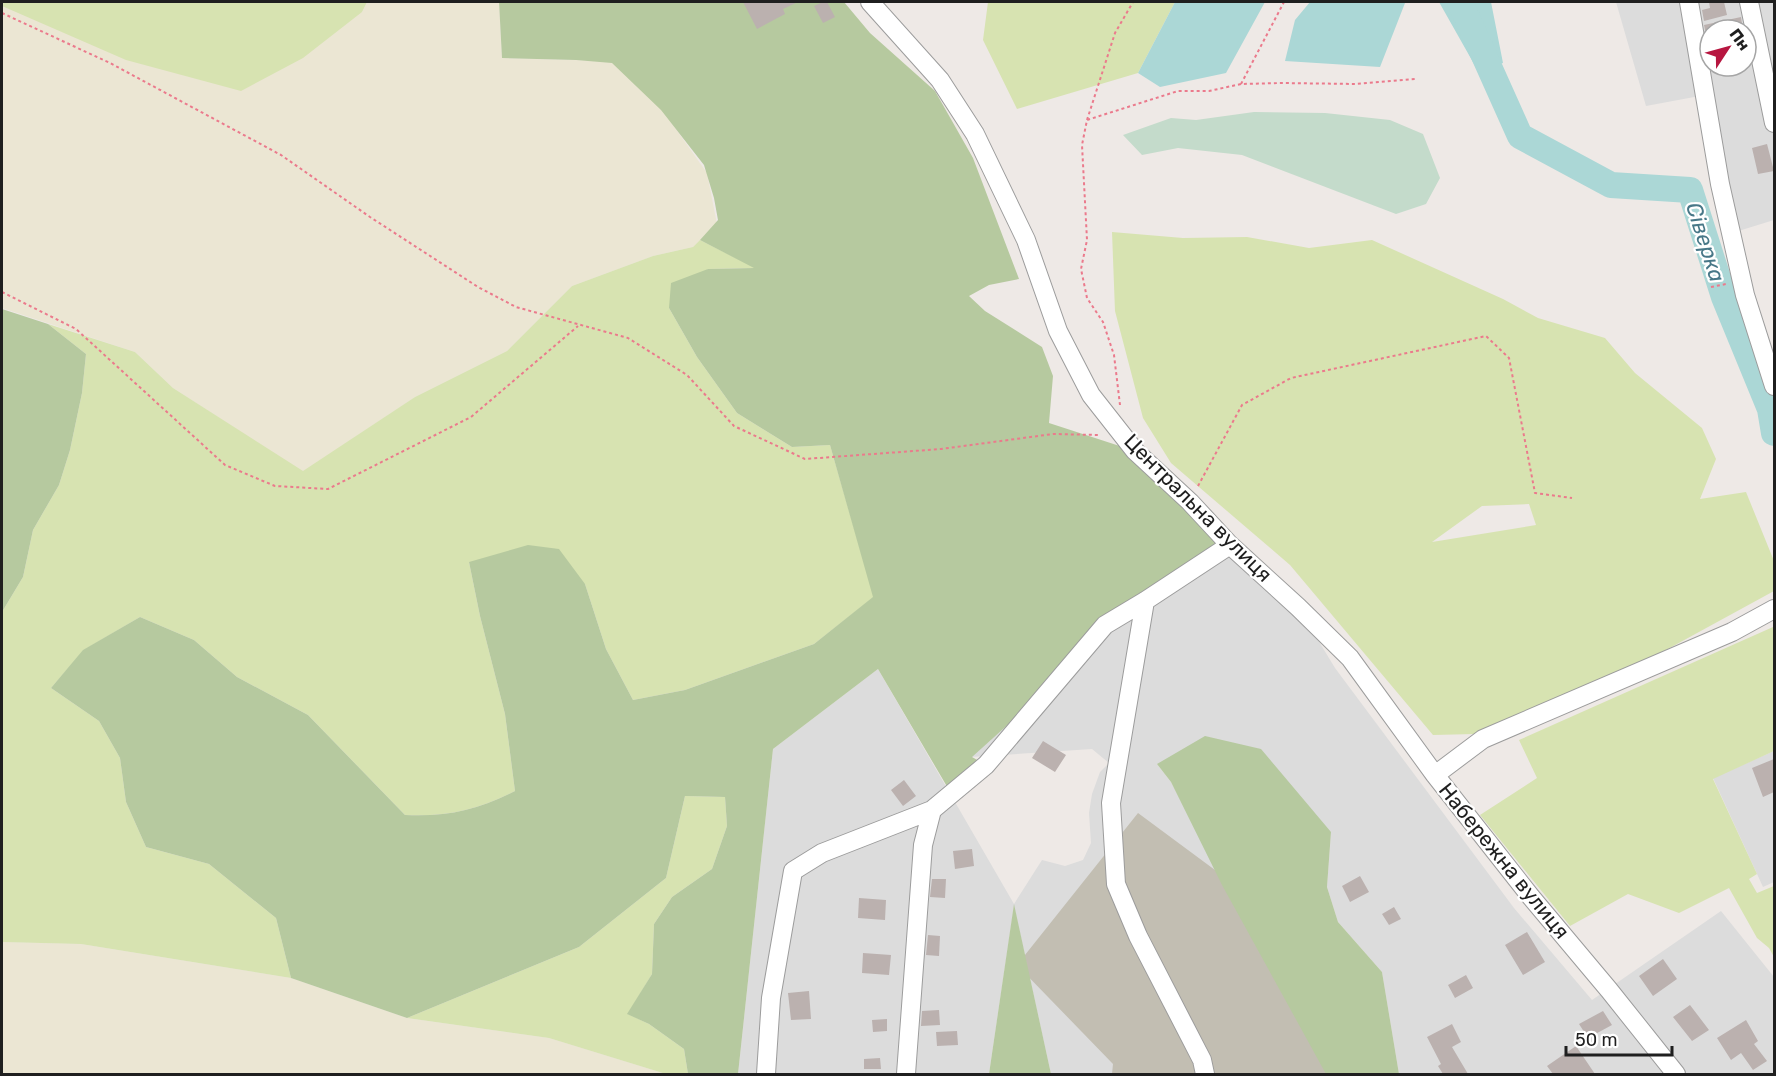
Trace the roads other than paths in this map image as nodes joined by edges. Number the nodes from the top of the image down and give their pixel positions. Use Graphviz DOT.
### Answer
graph roads {
  1 [pos="870,2"];
  2 [pos="1689,2"];
  3 [pos="1749,2"];
  4 [pos="1774,123"];
  5 [pos="1774,386"];
  6 [pos="1230,544"];
  7 [pos="1145,601"];
  8 [pos="1774,609"];
  9 [pos="1435,775"];
  10 [pos="932,810"];
  11 [pos="766,1074"];
  12 [pos="906,1074"];
  13 [pos="1205,1074"];
  14 [pos="1676,1074"];
  1 -- 6 [label="street, Центральна вулиця"];
  2 -- 5 [label="street"];
  3 -- 4 [label="street"];
  6 -- 7 [label="street"];
  6 -- 9 [label="street, Центральна вулиця"];
  7 -- 10 [label="street"];
  7 -- 13 [label="street"];
  8 -- 9 [label="street, Набережна вулиця"];
  9 -- 14 [label="street, Набережна вулиця"];
  10 -- 11 [label="street"];
  10 -- 12 [label="street"];
}
